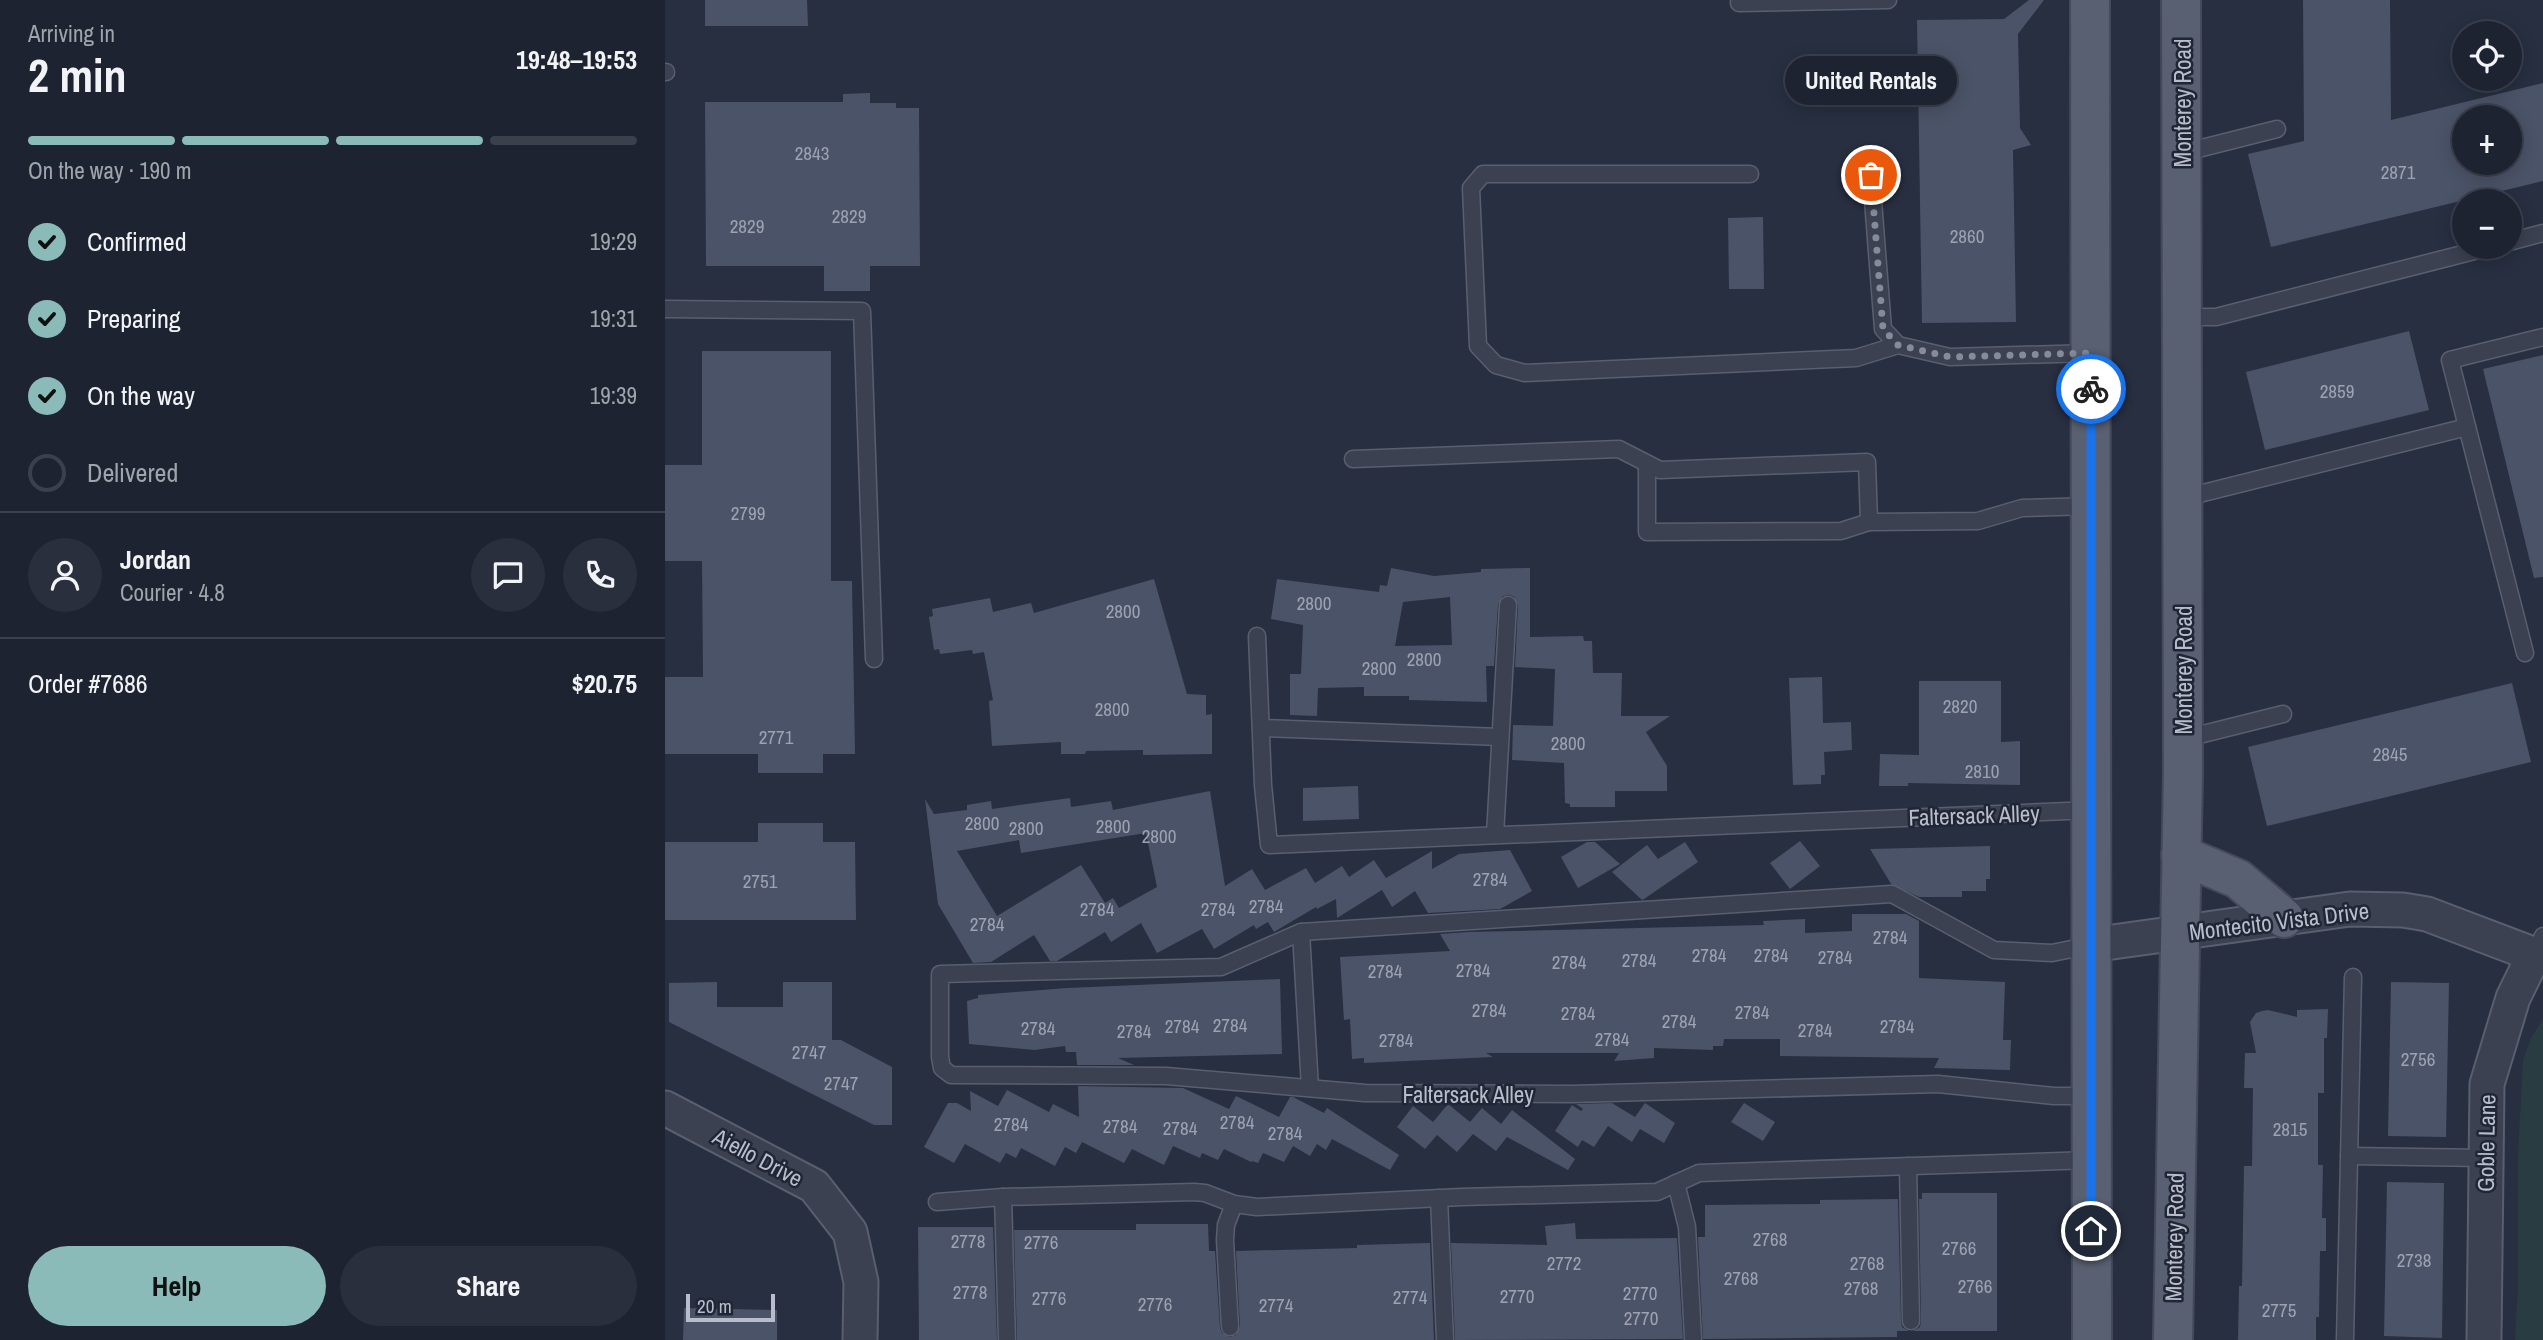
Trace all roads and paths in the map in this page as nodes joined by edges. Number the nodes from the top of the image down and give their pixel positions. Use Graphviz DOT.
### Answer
graph roads {
  1 [pos="1888,0"];
  2 [pos="2090,0"];
  3 [pos="2181,0"];
  4 [pos="1739,4"];
  5 [pos="2277,129"];
  6 [pos="2182,153"];
  7 [pos="1750,174"];
  8 [pos="1871,175"];
  9 [pos="2543,233"];
  10 [pos="2522,239"];
  11 [pos="2452,257"];
  12 [pos="665,309"];
  13 [pos="2182,317"];
  14 [pos="2543,337"];
  15 [pos="1898,345"];
  16 [pos="2091,353"];
  17 [pos="2467,427"];
  18 [pos="1353,458"];
  19 [pos="1647,465"];
  20 [pos="2183,498"];
  21 [pos="2091,506"];
  22 [pos="1869,522"];
  23 [pos="1508,605"];
  24 [pos="1257,635"];
  25 [pos="2525,653"];
  26 [pos="874,659"];
  27 [pos="2283,714"];
  28 [pos="1261,728"];
  29 [pos="1500,737"];
  30 [pos="2183,739"];
  31 [pos="2091,810"];
  32 [pos="1495,835"];
  33 [pos="2181,855"];
  34 [pos="2284,918"];
  35 [pos="1301,932"];
  36 [pos="2179,933"];
  37 [pos="2091,945"];
  38 [pos="2540,950"];
  39 [pos="2353,977"];
  40 [pos="1310,1088"];
  41 [pos="2090,1096"];
  42 [pos="665,1108"];
  43 [pos="2349,1156"];
  44 [pos="2486,1158"];
  45 [pos="2091,1160"];
  46 [pos="1908,1166"];
  47 [pos="1676,1183"];
  48 [pos="1003,1197"];
  49 [pos="1439,1198"];
  50 [pos="937,1202"];
  51 [pos="1234,1204"];
  52 [pos="1911,1321"];
  53 [pos="1230,1327"];
  54 [pos="1693,1338"];
  55 [pos="860,1340"];
  56 [pos="1007,1340"];
  57 [pos="1445,1340"];
  58 [pos="2092,1340"];
  59 [pos="2173,1340"];
  60 [pos="2345,1340"];
  61 [pos="2484,1340"];
  1 -- 4 [label="lane"];
  2 -- 16 [label="main road"];
  3 -- 6 [label="main road, Monterey Road"];
  5 -- 6 [label="lane"];
  6 -- 13 [label="main road, Monterey Road"];
  7 -- 15 [label="lane"];
  8 -- 15 [label="lane"];
  9 -- 10 [label="lane"];
  11 -- 13 [label="lane"];
  12 -- 26 [label="lane"];
  13 -- 20 [label="main road, Monterey Road"];
  14 -- 17 [label="lane"];
  15 -- 16 [label="lane"];
  16 -- 21 [label="main road"];
  17 -- 20 [label="lane"];
  17 -- 25 [label="lane"];
  18 -- 19 [label="lane"];
  19 -- 22 [label="lane"];
  19 -- 22 [label="lane"];
  20 -- 30 [label="main road, Monterey Road"];
  21 -- 22 [label="lane"];
  21 -- 31 [label="main road"];
  23 -- 29 [label="lane"];
  24 -- 28 [label="lane"];
  27 -- 30 [label="lane"];
  28 -- 29 [label="lane"];
  28 -- 32 [label="lane, Faltersack Alley"];
  29 -- 32 [label="lane"];
  30 -- 33 [label="main road, Monterey Road"];
  31 -- 32 [label="lane, Faltersack Alley"];
  31 -- 37 [label="main road"];
  33 -- 34 [label="main road"];
  33 -- 36 [label="main road, Monterey Road"];
  34 -- 36 [label="street, Montecito Vista Drive"];
  34 -- 38 [label="street, Montecito Vista Drive"];
  35 -- 37 [label="lane"];
  35 -- 40 [label="lane"];
  35 -- 40 [label="lane, Faltersack Alley"];
  36 -- 37 [label="street, Montecito Vista Drive"];
  36 -- 59 [label="main road, Monterey Road"];
  37 -- 41 [label="main road"];
  38 -- 44 [label="street, Goble Lane"];
  39 -- 43 [label="lane"];
  40 -- 41 [label="lane, Faltersack Alley"];
  41 -- 45 [label="main road"];
  42 -- 55 [label="street, Aiello Drive"];
  43 -- 44 [label="lane"];
  43 -- 60 [label="lane"];
  44 -- 61 [label="street, Goble Lane"];
  45 -- 46 [label="lane"];
  45 -- 58 [label="main road"];
  46 -- 47 [label="lane"];
  46 -- 52 [label="lane"];
  47 -- 49 [label="lane"];
  47 -- 54 [label="lane"];
  48 -- 50 [label="lane"];
  48 -- 51 [label="lane"];
  48 -- 56 [label="lane"];
  49 -- 51 [label="lane"];
  49 -- 57 [label="lane"];
  51 -- 53 [label="lane"];
}
